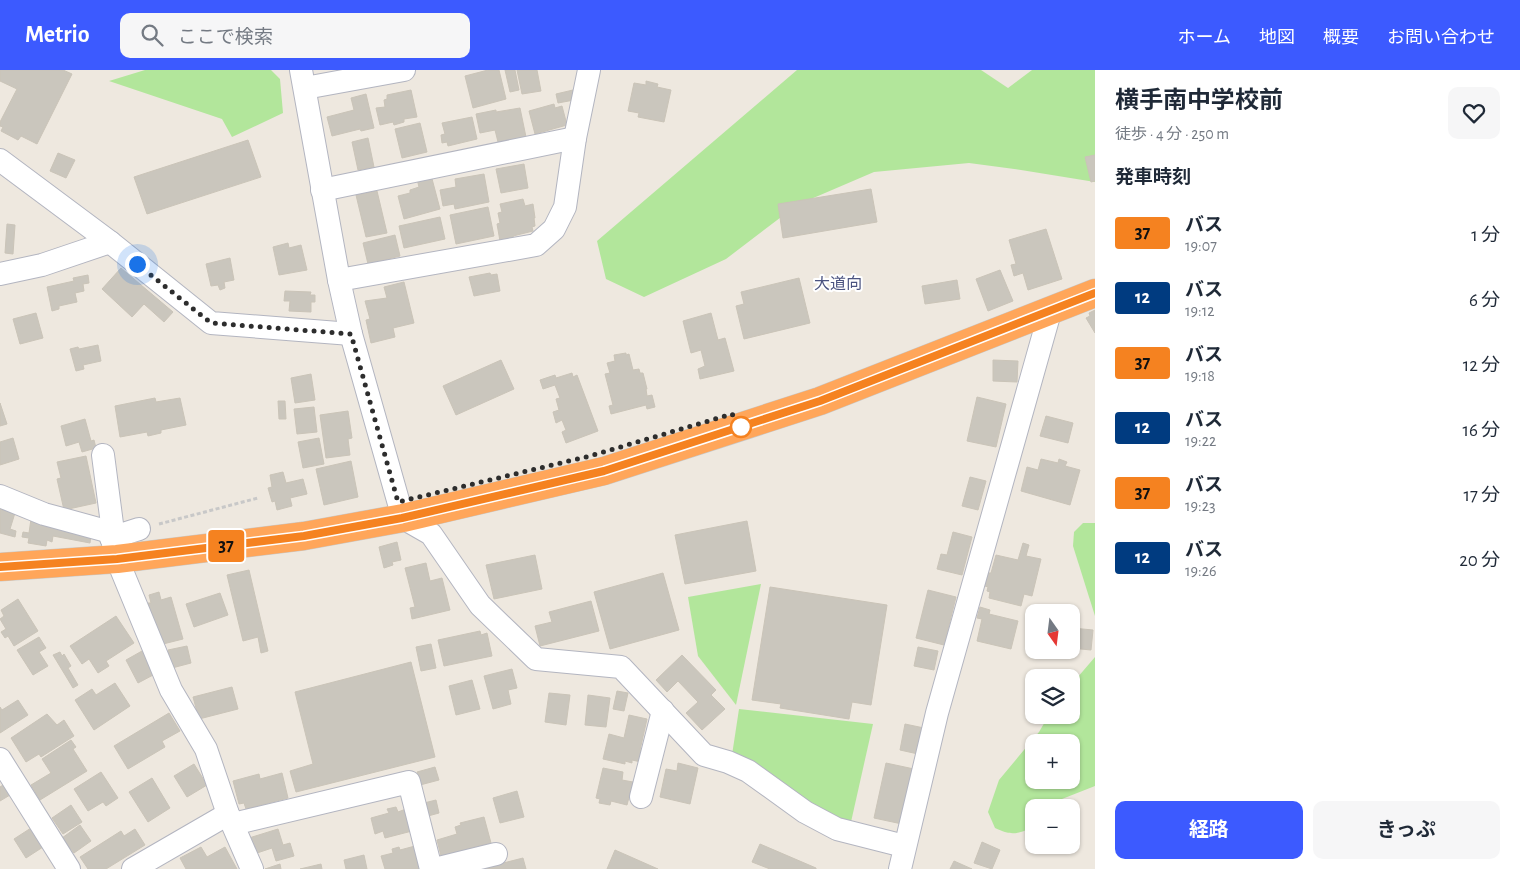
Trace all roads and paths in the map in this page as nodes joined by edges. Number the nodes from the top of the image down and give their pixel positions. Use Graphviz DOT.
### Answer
graph roads {
  1 [pos="404,70"];
  2 [pos="589,70"];
  3 [pos="303,79"];
  4 [pos="575,138"];
  5 [pos="0,160"];
  6 [pos="322,190"];
  7 [pos="110,242"];
  8 [pos="0,274"];
  9 [pos="339,280"];
  10 [pos="1095,293"];
  11 [pos="1050,312"];
  12 [pos="351,334"];
  13 [pos="103,455"];
  14 [pos="5,498"];
  15 [pos="258,498"];
  16 [pos="402,518"];
  17 [pos="139,529"];
  18 [pos="112,543"];
  19 [pos="0,567"];
  20 [pos="663,711"];
  21 [pos="0,760"];
  22 [pos="641,797"];
  23 [pos="230,819"];
  24 [pos="904,846"];
  25 [pos="496,854"];
  26 [pos="69,869"];
  27 [pos="133,869"];
  28 [pos="252,869"];
  29 [pos="433,869"];
  30 [pos="900,869"];
  1 -- 3 [label="street"];
  2 -- 4 [label="street"];
  3 -- 6 [label="street"];
  4 -- 6 [label="street"];
  4 -- 9 [label="street"];
  5 -- 7 [label="street"];
  6 -- 9 [label="street"];
  7 -- 8 [label="street"];
  7 -- 12 [label="street"];
  9 -- 12 [label="street"];
  10 -- 11 [label="highway"];
  11 -- 16 [label="highway"];
  11 -- 24 [label="street"];
  12 -- 16 [label="street"];
  13 -- 18 [label="street"];
  14 -- 18 [label="street"];
  15 -- 17 [label="path"];
  16 -- 18 [label="highway"];
  16 -- 20 [label="street"];
  17 -- 18 [label="street"];
  18 -- 19 [label="highway"];
  18 -- 23 [label="street"];
  20 -- 22 [label="street"];
  20 -- 24 [label="street"];
  21 -- 26 [label="street"];
  23 -- 27 [label="street"];
  23 -- 28 [label="street"];
  23 -- 29 [label="street"];
  24 -- 30 [label="street"];
  25 -- 29 [label="street"];
}
